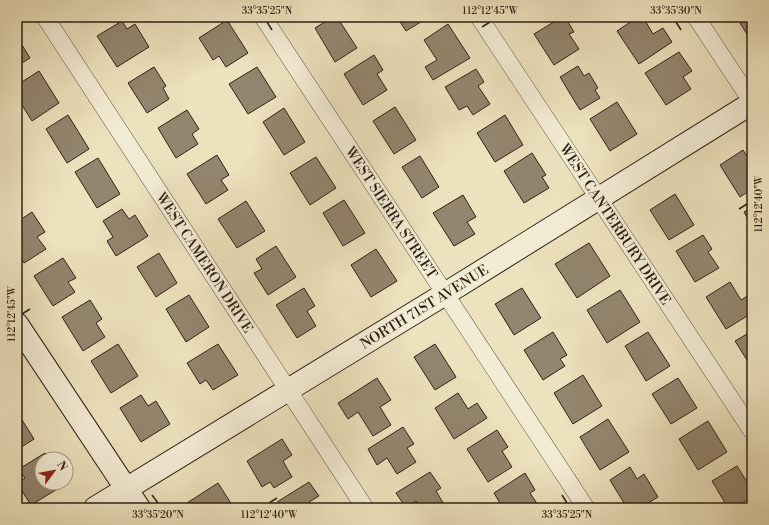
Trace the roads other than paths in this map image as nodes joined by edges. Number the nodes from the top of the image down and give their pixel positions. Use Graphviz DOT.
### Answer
graph roads {
  1 [pos="45,17"];
  2 [pos="264,17"];
  3 [pos="479,17"];
  4 [pos="696,17"];
  5 [pos="752,102"];
  6 [pos="598,198"];
  7 [pos="445,294"];
  8 [pos="17,324"];
  9 [pos="288,391"];
  10 [pos="752,431"];
  11 [pos="126,488"];
  12 [pos="95,508"];
  13 [pos="139,508"];
  14 [pos="365,508"];
  15 [pos="586,508"];
  1 -- 9 [label="street, WEST CAMERON DRIVE"];
  2 -- 7 [label="street, WEST SIERRA STREET"];
  3 -- 6 [label="street, WEST CANTERBURY DRIVE"];
  4 -- 5 [label="street"];
  5 -- 6 [label="street, NORTH 71ST AVENUE"];
  6 -- 7 [label="street, NORTH 71ST AVENUE"];
  6 -- 10 [label="street, WEST CANTERBURY DRIVE"];
  7 -- 9 [label="street, NORTH 71ST AVENUE"];
  7 -- 15 [label="street, WEST SIERRA STREET"];
  8 -- 11 [label="street"];
  9 -- 11 [label="street, NORTH 71ST AVENUE"];
  9 -- 14 [label="street, WEST CAMERON DRIVE"];
  11 -- 12 [label="street, NORTH 71ST AVENUE"];
  11 -- 13 [label="street"];
}
